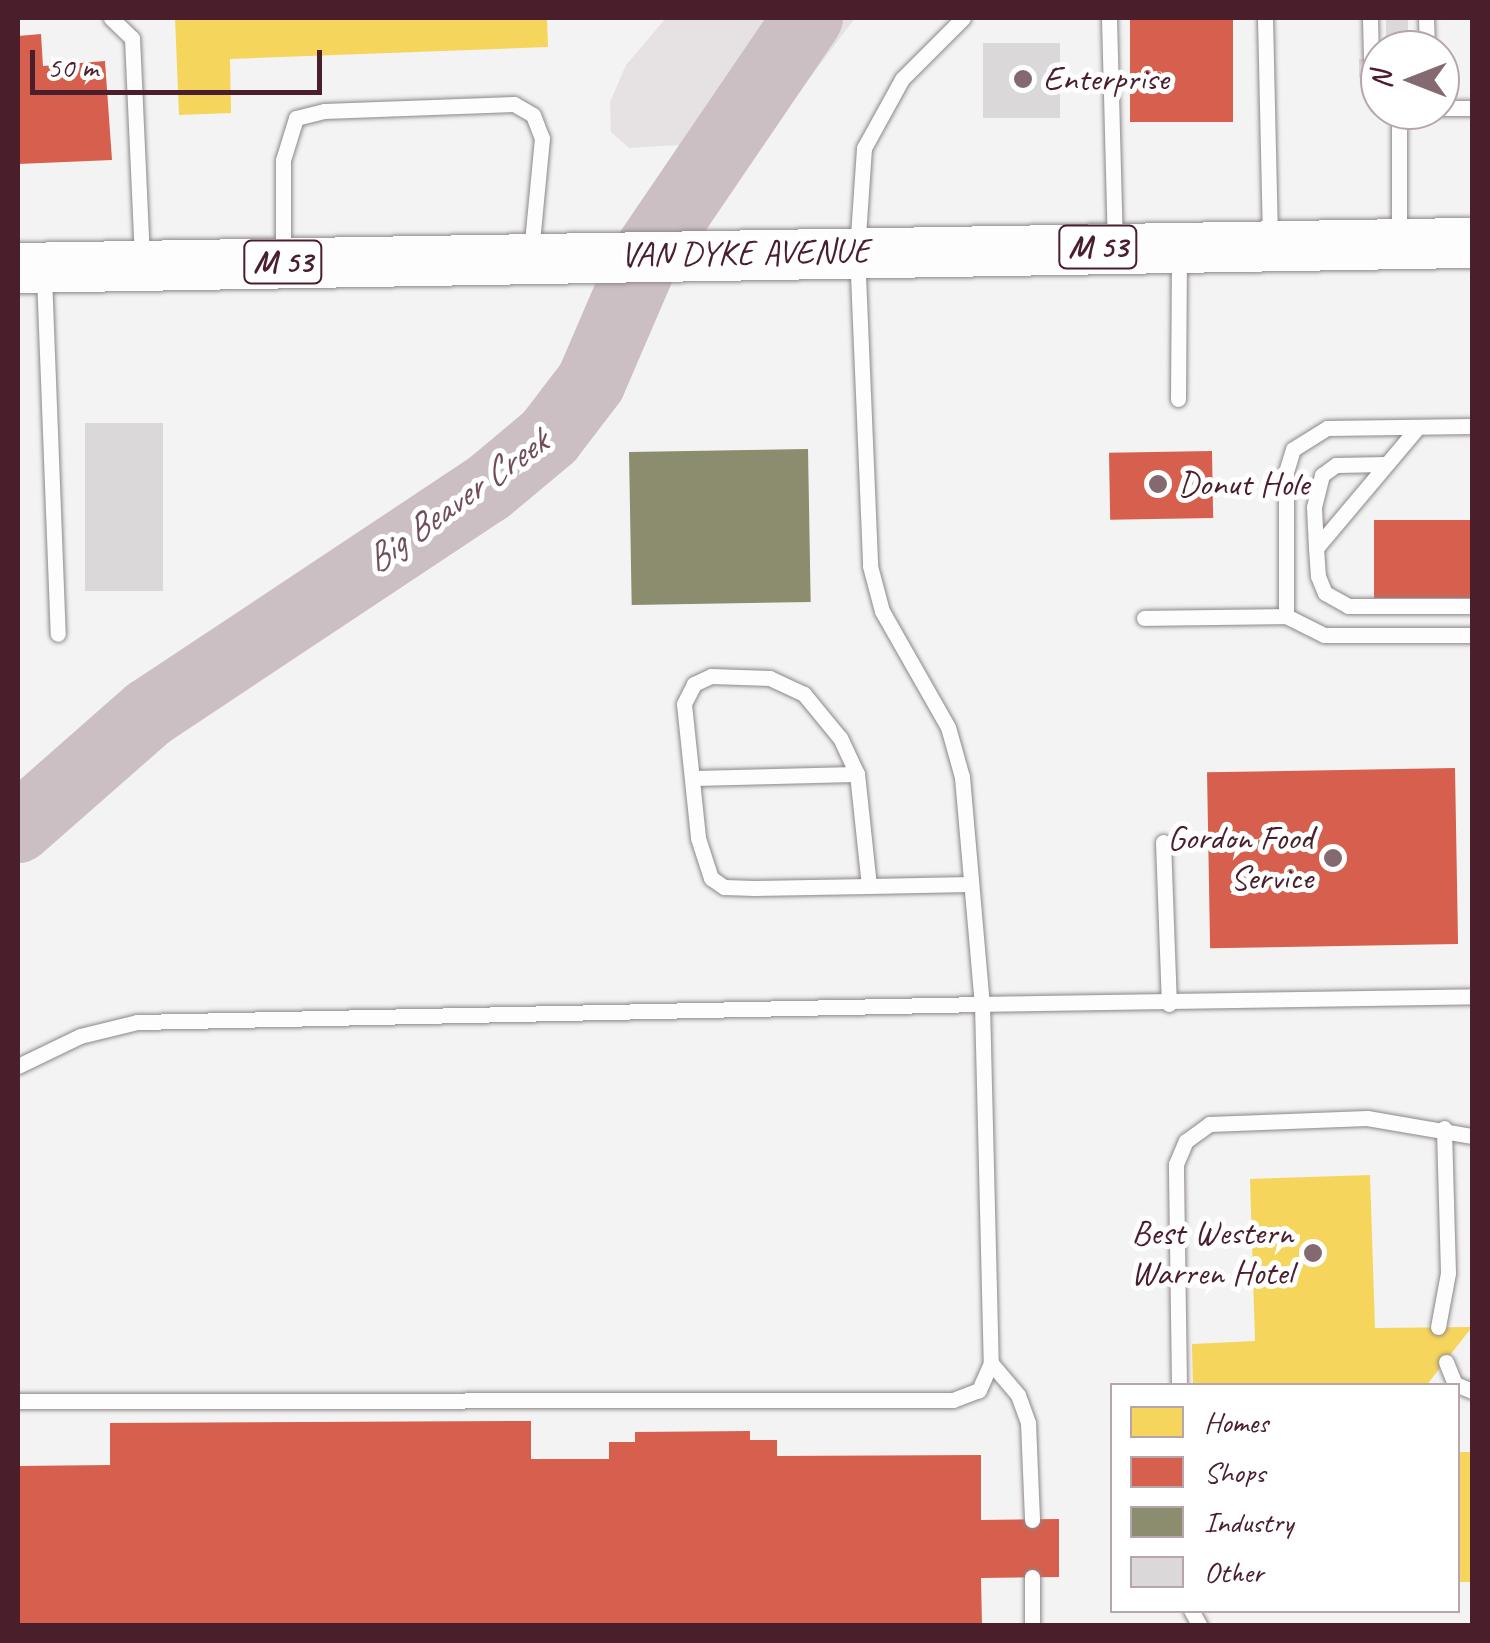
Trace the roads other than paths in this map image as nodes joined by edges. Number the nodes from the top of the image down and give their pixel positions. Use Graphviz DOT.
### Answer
graph roads {
  1 [pos="111,18"];
  2 [pos="963,18"];
  3 [pos="1108,18"];
  4 [pos="1265,18"];
  5 [pos="1399,130"];
  6 [pos="1472,243"];
  7 [pos="1399,244"];
  8 [pos="1270,245"];
  9 [pos="1115,246"];
  10 [pos="1179,246"];
  11 [pos="857,251"];
  12 [pos="539,255"];
  13 [pos="284,262"];
  14 [pos="142,265"];
  15 [pos="31,268"];
  16 [pos="1178,399"];
  17 [pos="1472,426"];
  18 [pos="1418,427"];
  19 [pos="1384,464"];
  20 [pos="1316,548"];
  21 [pos="1472,606"];
  22 [pos="1286,616"];
  23 [pos="1144,618"];
  24 [pos="58,634"];
  25 [pos="1472,635"];
  26 [pos="857,774"];
  27 [pos="692,778"];
  28 [pos="1163,842"];
  29 [pos="971,884"];
  30 [pos="869,886"];
  31 [pos="1472,996"];
  32 [pos="982,1004"];
  33 [pos="1169,1004"];
  34 [pos="18,1066"];
  35 [pos="1444,1128"];
  36 [pos="1472,1136"];
  37 [pos="1438,1328"];
  38 [pos="1446,1362"];
  39 [pos="991,1364"];
  40 [pos="1179,1383"];
  41 [pos="1455,1383"];
  42 [pos="18,1402"];
  43 [pos="1032,1520"];
  44 [pos="1032,1577"];
  45 [pos="1032,1626"];
  1 -- 14 [label="lane"];
  2 -- 11 [label="lane"];
  3 -- 9 [label="lane"];
  4 -- 8 [label="lane"];
  5 -- 7 [label="lane"];
  6 -- 7 [label="main road, VAN DYKE AVENUE / M 53"];
  7 -- 8 [label="main road, VAN DYKE AVENUE / M 53"];
  8 -- 10 [label="main road, VAN DYKE AVENUE / M 53"];
  9 -- 10 [label="main road, VAN DYKE AVENUE / M 53"];
  9 -- 11 [label="main road, VAN DYKE AVENUE / M 53"];
  10 -- 16 [label="lane"];
  11 -- 12 [label="main road, VAN DYKE AVENUE / M 53"];
  11 -- 29 [label="lane"];
  12 -- 13 [label="main road, VAN DYKE AVENUE / M 53"];
  12 -- 13 [label="lane"];
  13 -- 14 [label="main road, VAN DYKE AVENUE / M 53"];
  14 -- 15 [label="main road, VAN DYKE AVENUE / M 53"];
  15 -- 24 [label="lane"];
  17 -- 18 [label="lane"];
  18 -- 19 [label="lane"];
  18 -- 22 [label="lane"];
  19 -- 20 [label="lane"];
  19 -- 20 [label="lane"];
  20 -- 21 [label="lane"];
  22 -- 23 [label="lane"];
  22 -- 25 [label="lane"];
  26 -- 27 [label="lane"];
  26 -- 27 [label="lane"];
  26 -- 30 [label="lane"];
  27 -- 30 [label="lane"];
  28 -- 33 [label="lane"];
  29 -- 30 [label="lane"];
  29 -- 32 [label="lane"];
  31 -- 33 [label="lane"];
  32 -- 33 [label="lane"];
  32 -- 34 [label="lane"];
  32 -- 39 [label="lane"];
  35 -- 36 [label="lane"];
  35 -- 37 [label="lane"];
  35 -- 40 [label="lane"];
  38 -- 41 [label="lane"];
  39 -- 42 [label="lane"];
  39 -- 43 [label="lane"];
  44 -- 45 [label="lane"];
}
